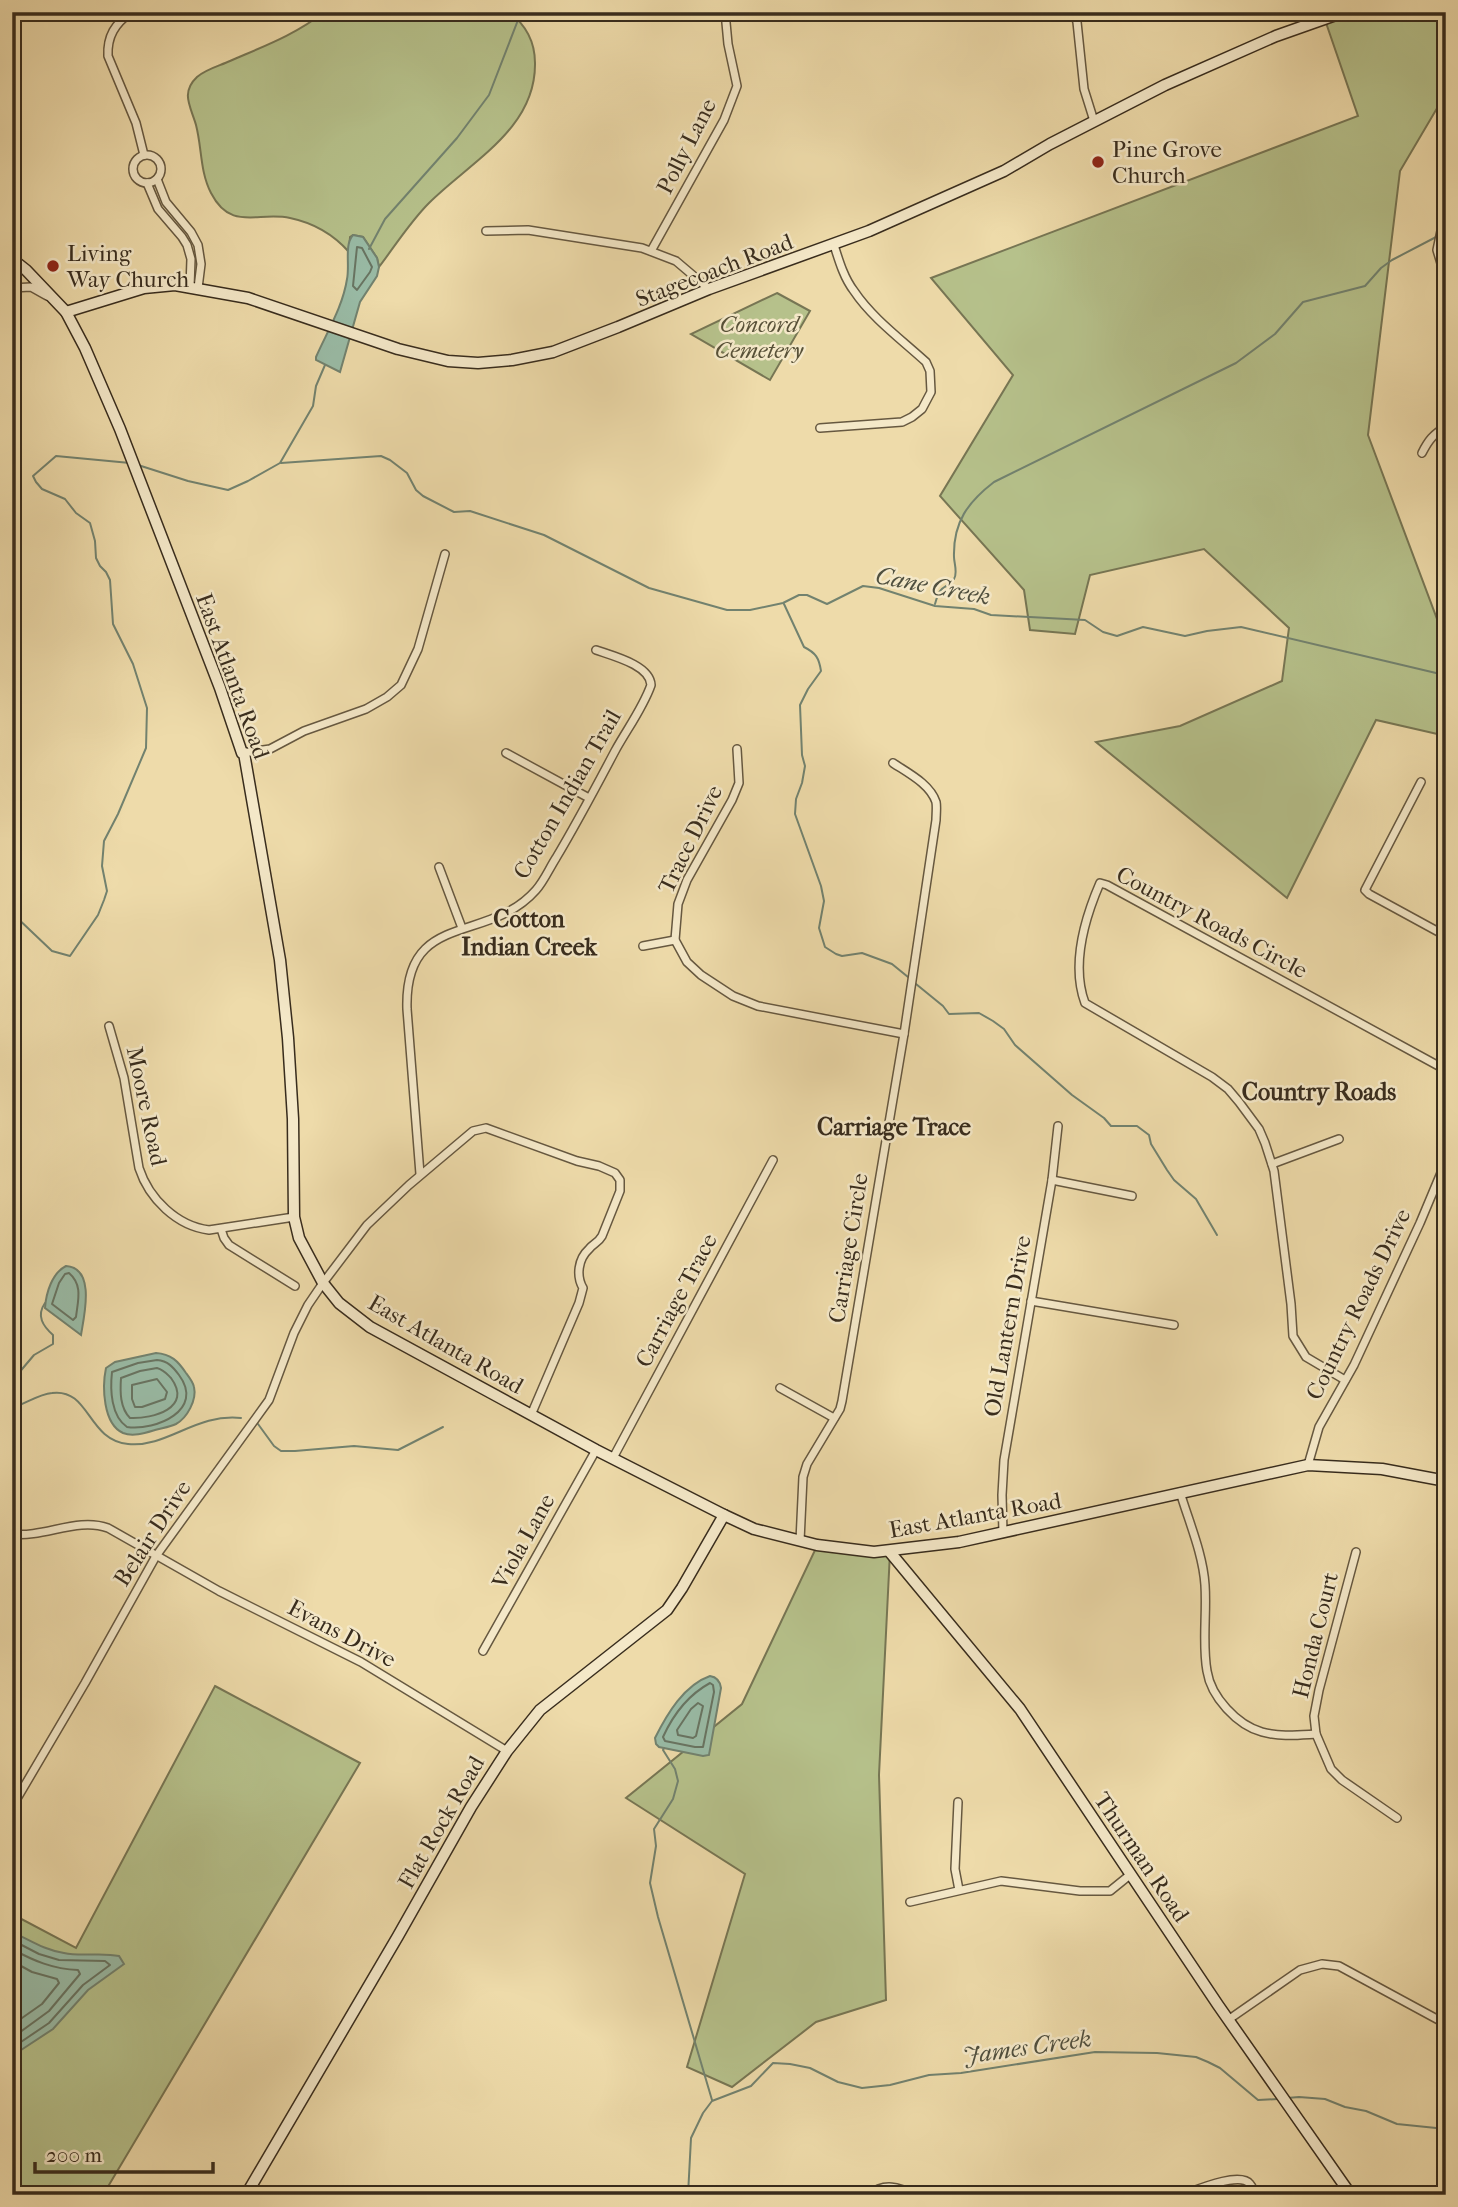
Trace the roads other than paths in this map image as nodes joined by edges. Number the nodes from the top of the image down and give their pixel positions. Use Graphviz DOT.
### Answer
graph roads {
  1 [pos="131,12"];
  2 [pos="220,12"];
  3 [pos="250,12"];
  4 [pos="725,12"];
  5 [pos="1073,12"];
  6 [pos="1343,12"];
  7 [pos="1094,121"];
  8 [pos="144,155"];
  9 [pos="157,179"];
  10 [pos="147,183"];
  11 [pos="1446,207"];
  12 [pos="486,230"];
  13 [pos="834,245"];
  14 [pos="652,251"];
  15 [pos="12,259"];
  16 [pos="1446,279"];
  17 [pos="194,287"];
  18 [pos="12,288"];
  19 [pos="709,289"];
  20 [pos="66,312"];
  21 [pos="1446,427"];
  22 [pos="820,428"];
  23 [pos="1422,453"];
  24 [pos="445,554"];
  25 [pos="596,650"];
  26 [pos="737,749"];
  27 [pos="506,753"];
  28 [pos="242,754"];
  29 [pos="893,763"];
  30 [pos="1421,782"];
  31 [pos="589,798"];
  32 [pos="439,867"];
  33 [pos="462,928"];
  34 [pos="1446,936"];
  35 [pos="675,940"];
  36 [pos="643,946"];
  37 [pos="109,1026"];
  38 [pos="904,1034"];
  39 [pos="1446,1070"];
  40 [pos="1058,1126"];
  41 [pos="1339,1139"];
  42 [pos="774,1160"];
  43 [pos="1446,1161"];
  44 [pos="1272,1164"];
  45 [pos="420,1174"];
  46 [pos="1052,1180"];
  47 [pos="1132,1196"];
  48 [pos="294,1217"];
  49 [pos="221,1229"];
  50 [pos="323,1283"];
  51 [pos="295,1286"];
  52 [pos="1031,1300"];
  53 [pos="1174,1325"];
  54 [pos="1345,1380"];
  55 [pos="780,1388"];
  56 [pos="531,1415"];
  57 [pos="834,1418"];
  58 [pos="596,1450"];
  59 [pos="613,1458"];
  60 [pos="1308,1465"];
  61 [pos="1446,1481"];
  62 [pos="1180,1492"];
  63 [pos="724,1515"];
  64 [pos="12,1534"];
  65 [pos="1003,1534"];
  66 [pos="800,1541"];
  67 [pos="889,1551"];
  68 [pos="1356,1552"];
  69 [pos="156,1556"];
  70 [pos="483,1651"];
  71 [pos="1316,1734"];
  72 [pos="507,1751"];
  73 [pos="958,1802"];
  74 [pos="12,1807"];
  75 [pos="1397,1818"];
  76 [pos="1131,1874"];
  77 [pos="959,1889"];
  78 [pos="910,1902"];
  79 [pos="1228,2020"];
  80 [pos="1446,2024"];
  81 [pos="246,2195"];
  82 [pos="869,2195"];
  83 [pos="915,2195"];
  84 [pos="1182,2195"];
  85 [pos="1255,2195"];
  86 [pos="1351,2195"];
  1 -- 8 [label="street"];
  2 -- 3 [label="street"];
  4 -- 14 [label="street, Polly Lane"];
  5 -- 7 [label="street"];
  6 -- 7 [label="street, Stagecoach Road"];
  7 -- 13 [label="street, Stagecoach Road"];
  8 -- 9 [label="street"];
  8 -- 10 [label="street"];
  9 -- 10 [label="street"];
  9 -- 17 [label="street"];
  10 -- 17 [label="street"];
  11 -- 16 [label="street"];
  12 -- 14 [label="street"];
  13 -- 19 [label="street, Stagecoach Road"];
  13 -- 22 [label="street"];
  14 -- 19 [label="street"];
  15 -- 20 [label="street, East Atlanta Road"];
  17 -- 19 [label="street, Stagecoach Road"];
  17 -- 20 [label="street, Stagecoach Road"];
  18 -- 20 [label="street"];
  20 -- 28 [label="street, East Atlanta Road"];
  21 -- 23 [label="street"];
  24 -- 28 [label="street"];
  25 -- 31 [label="street, Cotton Indian Trail"];
  26 -- 35 [label="street, Trace Drive"];
  27 -- 31 [label="street"];
  28 -- 48 [label="street, East Atlanta Road"];
  29 -- 38 [label="street, Carriage Circle"];
  30 -- 34 [label="street"];
  31 -- 33 [label="street, Cotton Indian Trail"];
  32 -- 33 [label="street"];
  33 -- 45 [label="street, Cotton Indian Trail"];
  35 -- 36 [label="street"];
  35 -- 38 [label="street"];
  37 -- 49 [label="street, Moore Road"];
  38 -- 57 [label="street, Carriage Circle"];
  39 -- 44 [label="street, Country Roads Circle"];
  40 -- 46 [label="street, Old Lantern Drive"];
  41 -- 44 [label="street"];
  42 -- 59 [label="street, Carriage Trace"];
  43 -- 54 [label="street, Country Roads Drive"];
  44 -- 54 [label="street, Country Roads Circle"];
  45 -- 50 [label="street, Belair Drive"];
  45 -- 56 [label="street, Belair Drive"];
  46 -- 47 [label="street"];
  46 -- 52 [label="street, Old Lantern Drive"];
  48 -- 49 [label="street, Moore Road"];
  48 -- 50 [label="street, East Atlanta Road"];
  49 -- 51 [label="street"];
  50 -- 56 [label="street, East Atlanta Road"];
  50 -- 69 [label="street, Belair Drive"];
  52 -- 53 [label="street"];
  52 -- 65 [label="street, Old Lantern Drive"];
  54 -- 60 [label="street, Country Roads Drive"];
  55 -- 57 [label="street"];
  56 -- 58 [label="street, East Atlanta Road"];
  57 -- 66 [label="street, Carriage Circle"];
  58 -- 59 [label="street, East Atlanta Road"];
  58 -- 70 [label="street, Viola Lane"];
  59 -- 63 [label="street, East Atlanta Road"];
  60 -- 61 [label="street, East Atlanta Road"];
  60 -- 62 [label="street, East Atlanta Road"];
  62 -- 65 [label="street, East Atlanta Road"];
  62 -- 71 [label="street"];
  63 -- 66 [label="street, East Atlanta Road"];
  63 -- 72 [label="street, Flat Rock Road"];
  64 -- 69 [label="street, Evans Drive"];
  65 -- 67 [label="street, East Atlanta Road"];
  66 -- 67 [label="street, East Atlanta Road"];
  67 -- 76 [label="street, Thurman Road"];
  68 -- 71 [label="street, Honda Court"];
  69 -- 72 [label="street, Evans Drive"];
  69 -- 74 [label="street, Belair Drive"];
  71 -- 75 [label="street, Honda Court"];
  72 -- 81 [label="street, Flat Rock Road"];
  73 -- 77 [label="street"];
  76 -- 77 [label="street"];
  76 -- 79 [label="street, Thurman Road"];
  77 -- 78 [label="street"];
  79 -- 80 [label="street"];
  79 -- 86 [label="street, Thurman Road"];
  82 -- 83 [label="street"];
  84 -- 85 [label="street"];
}
